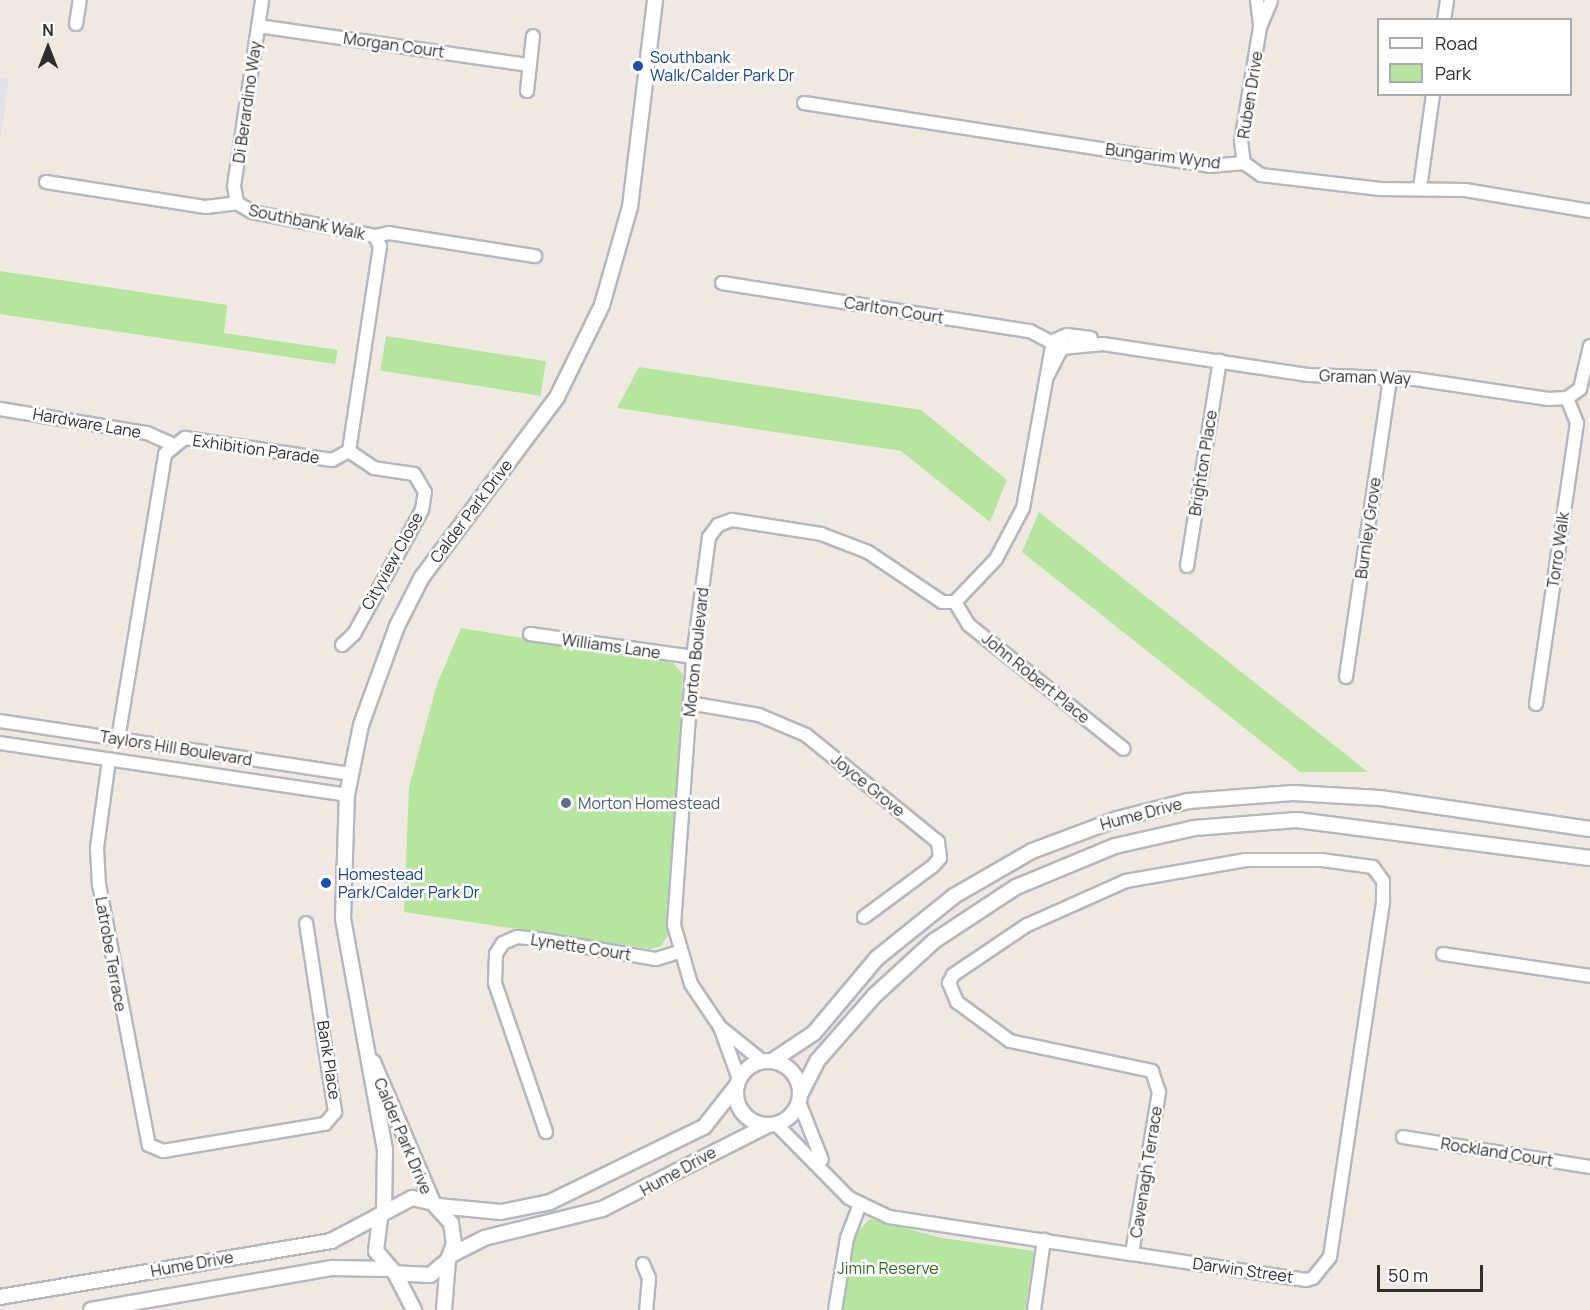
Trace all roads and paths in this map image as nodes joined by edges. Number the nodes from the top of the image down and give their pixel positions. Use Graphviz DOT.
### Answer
graph roads {
  1 [pos="80,0"];
  2 [pos="262,0"];
  3 [pos="655,0"];
  4 [pos="1265,0"];
  5 [pos="1447,0"];
  6 [pos="1444,18"];
  7 [pos="76,24"];
  8 [pos="258,26"];
  9 [pos="533,36"];
  10 [pos="529,65"];
  11 [pos="527,91"];
  12 [pos="1433,96"];
  13 [pos="804,103"];
  14 [pos="1244,164"];
  15 [pos="46,182"];
  16 [pos="1420,188"];
  17 [pos="237,203"];
  18 [pos="1590,211"];
  19 [pos="375,236"];
  20 [pos="536,256"];
  21 [pos="722,284"];
  22 [pos="1057,344"];
  23 [pos="1590,346"];
  24 [pos="1220,361"];
  25 [pos="1390,378"];
  26 [pos="1566,398"];
  27 [pos="0,409"];
  28 [pos="172,444"];
  29 [pos="349,451"];
  30 [pos="1187,566"];
  31 [pos="955,602"];
  32 [pos="530,634"];
  33 [pos="342,645"];
  34 [pos="693,657"];
  35 [pos="1346,677"];
  36 [pos="689,704"];
  37 [pos="1536,704"];
  38 [pos="0,721"];
  39 [pos="118,739"];
  40 [pos="0,743"];
  41 [pos="1124,748"];
  42 [pos="109,760"];
  43 [pos="351,774"];
  44 [pos="347,795"];
  45 [pos="1590,829"];
  46 [pos="1590,858"];
  47 [pos="1380,874"];
  48 [pos="864,917"];
  49 [pos="306,923"];
  50 [pos="679,952"];
  51 [pos="1443,954"];
  52 [pos="1590,976"];
  53 [pos="720,1027"];
  54 [pos="363,1035"];
  55 [pos="767,1061"];
  56 [pos="738,1082"];
  57 [pos="800,1098"];
  58 [pos="772,1124"];
  59 [pos="546,1132"];
  60 [pos="1403,1137"];
  61 [pos="149,1145"];
  62 [pos="1590,1167"];
  63 [pos="840,1189"];
  64 [pos="435,1204"];
  65 [pos="860,1204"];
  66 [pos="382,1215"];
  67 [pos="1044,1240"];
  68 [pos="1132,1254"];
  69 [pos="449,1257"];
  70 [pos="643,1264"];
  71 [pos="392,1271"];
  72 [pos="0,1297"];
  73 [pos="92,1310"];
  74 [pos="414,1310"];
  75 [pos="444,1310"];
  76 [pos="646,1310"];
  77 [pos="835,1310"];
  78 [pos="1034,1310"];
  1 -- 7 [label="street"];
  2 -- 8 [label="street, Di Berardino Way"];
  3 -- 43 [label="street, Calder Park Drive"];
  4 -- 14 [label="street, Ruben Drive"];
  5 -- 6 [label="street"];
  8 -- 10 [label="street, Morgan Court"];
  8 -- 17 [label="street, Di Berardino Way"];
  9 -- 10 [label="street"];
  10 -- 11 [label="street"];
  12 -- 16 [label="street"];
  13 -- 14 [label="street, Bungarim Wynd"];
  14 -- 16 [label="street, Bungarim Wynd"];
  15 -- 17 [label="street, Southbank Walk"];
  16 -- 18 [label="street, Bungarim Wynd"];
  17 -- 19 [label="street, Southbank Walk"];
  19 -- 20 [label="street, Southbank Walk"];
  19 -- 29 [label="street"];
  21 -- 22 [label="street, Carlton Court"];
  22 -- 24 [label="street, Graman Way"];
  22 -- 31 [label="street"];
  23 -- 26 [label="street"];
  24 -- 25 [label="street, Graman Way"];
  24 -- 30 [label="street, Brighton Place"];
  25 -- 26 [label="street, Graman Way"];
  25 -- 35 [label="street, Burnley Grove"];
  26 -- 37 [label="street, Torro Walk"];
  27 -- 28 [label="street, Hardware Lane"];
  28 -- 29 [label="street, Exhibition Parade"];
  28 -- 39 [label="street, Exhibition Parade"];
  29 -- 33 [label="street, Cityview Close"];
  31 -- 34 [label="street, Morton Boulevard"];
  31 -- 41 [label="street, John Robert Place"];
  32 -- 34 [label="street, Williams Lane"];
  34 -- 36 [label="street, Morton Boulevard"];
  36 -- 48 [label="street, Joyce Grove"];
  36 -- 50 [label="street, Morton Boulevard"];
  38 -- 39 [label="street, Taylors Hill Boulevard"];
  39 -- 43 [label="street, Taylors Hill Boulevard"];
  40 -- 42 [label="street, Taylors Hill Boulevard"];
  42 -- 44 [label="street, Taylors Hill Boulevard"];
  42 -- 61 [label="street, Latrobe Terrace"];
  43 -- 44 [label="street, Calder Park Drive"];
  44 -- 54 [label="street, Calder Park Drive"];
  45 -- 55 [label="street, Hume Drive"];
  46 -- 57 [label="street, Hume Drive"];
  47 -- 68 [label="street, Darwin Street"];
  47 -- 68 [label="street, Cavenagh Terrace"];
  49 -- 61 [label="street, Bank Place"];
  50 -- 53 [label="street, Morton Boulevard"];
  50 -- 59 [label="street, Lynette Court"];
  51 -- 52 [label="street"];
  53 -- 55 [label="street, Morton Boulevard"];
  53 -- 56 [label="street, Morton Boulevard"];
  54 -- 64 [label="street, Calder Park Drive"];
  54 -- 66 [label="street, Calder Park Drive"];
  55 -- 56 [label="street"];
  55 -- 57 [label="street"];
  56 -- 58 [label="street"];
  56 -- 64 [label="street, Hume Drive"];
  57 -- 58 [label="street"];
  57 -- 63 [label="street, Darwin Street"];
  58 -- 63 [label="street, Darwin Street"];
  58 -- 69 [label="street, Hume Drive"];
  60 -- 62 [label="street, Rockland Court"];
  63 -- 65 [label="street, Darwin Street"];
  64 -- 66 [label="street"];
  64 -- 69 [label="street"];
  65 -- 67 [label="street, Darwin Street"];
  65 -- 77 [label="street"];
  66 -- 71 [label="street"];
  66 -- 72 [label="street, Hume Drive"];
  67 -- 68 [label="street, Darwin Street"];
  67 -- 78 [label="street"];
  69 -- 71 [label="street"];
  69 -- 75 [label="street"];
  70 -- 76 [label="street"];
  71 -- 73 [label="street, Hume Drive"];
  71 -- 74 [label="street"];
}
